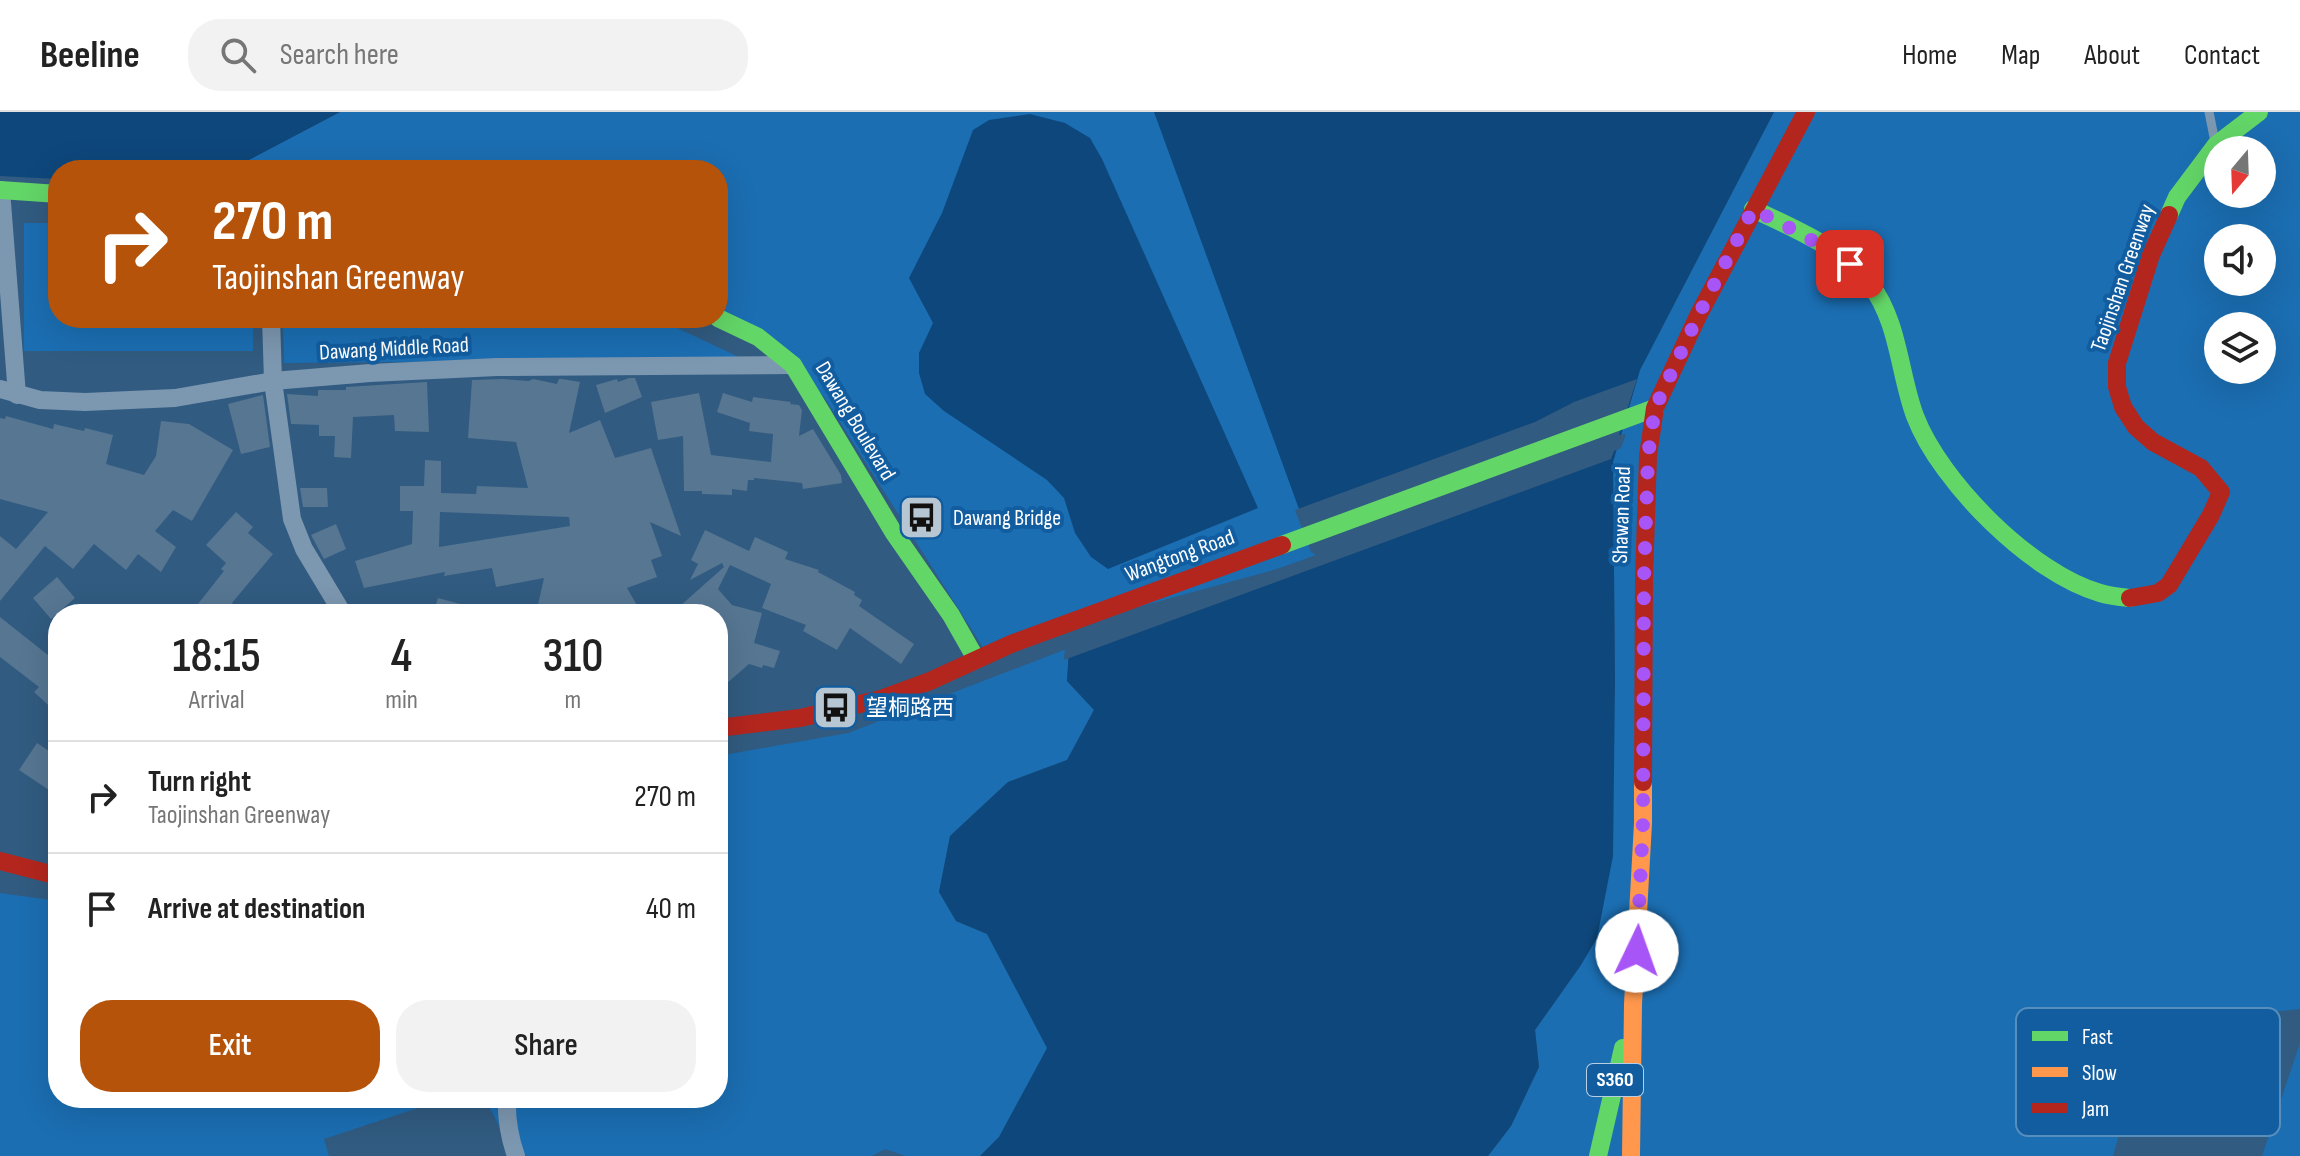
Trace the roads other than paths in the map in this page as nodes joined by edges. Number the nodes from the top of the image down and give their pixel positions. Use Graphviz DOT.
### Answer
graph roads {
  1 [pos="1806,112"];
  2 [pos="2209,112"];
  3 [pos="2259,112"];
  4 [pos="2214,136"];
  5 [pos="2226,136"];
  6 [pos="2204,161"];
  7 [pos="0,190"];
  8 [pos="48,193"];
  9 [pos="1753,209"];
  10 [pos="728,322"];
  11 [pos="271,328"];
  12 [pos="793,365"];
  13 [pos="273,381"];
  14 [pos="9,392"];
  15 [pos="1655,408"];
  16 [pos="337,604"];
  17 [pos="976,659"];
  18 [pos="728,727"];
  19 [pos="0,861"];
  20 [pos="48,873"];
  21 [pos="1633,1004"];
  22 [pos="506,1108"];
  23 [pos="1633,1135"];
  24 [pos="516,1156"];
  25 [pos="1598,1156"];
  26 [pos="1631,1156"];
  27 [pos="1640,1156"];
  1 -- 9 [label="main road, Shawan Road / S360"];
  2 -- 4 [label="lane"];
  3 -- 5 [label="main road, Taojinshan Greenway"];
  6 -- 9 [label="main road, Taojinshan Greenway"];
  7 -- 8 [label="main road"];
  7 -- 14 [label="street"];
  9 -- 15 [label="main road, Shawan Road / S360"];
  10 -- 12 [label="main road, Dawang Boulevard"];
  11 -- 13 [label="street"];
  12 -- 13 [label="street, Dawang Middle Road"];
  12 -- 17 [label="main road, Dawang Boulevard"];
  13 -- 14 [label="street, Dawang Middle Road"];
  13 -- 16 [label="street"];
  15 -- 17 [label="main road, Wangtong Road"];
  15 -- 21 [label="main road, Shawan Road / S360"];
  17 -- 18 [label="main road, Wangtong Road"];
  19 -- 20 [label="main road"];
  21 -- 23 [label="main road, Shawan Road / S360"];
  21 -- 25 [label="main road, Shawan Road / S360"];
  22 -- 24 [label="street"];
  23 -- 26 [label="main road, Shawan Road / S360"];
  23 -- 27 [label="lane"];
}
